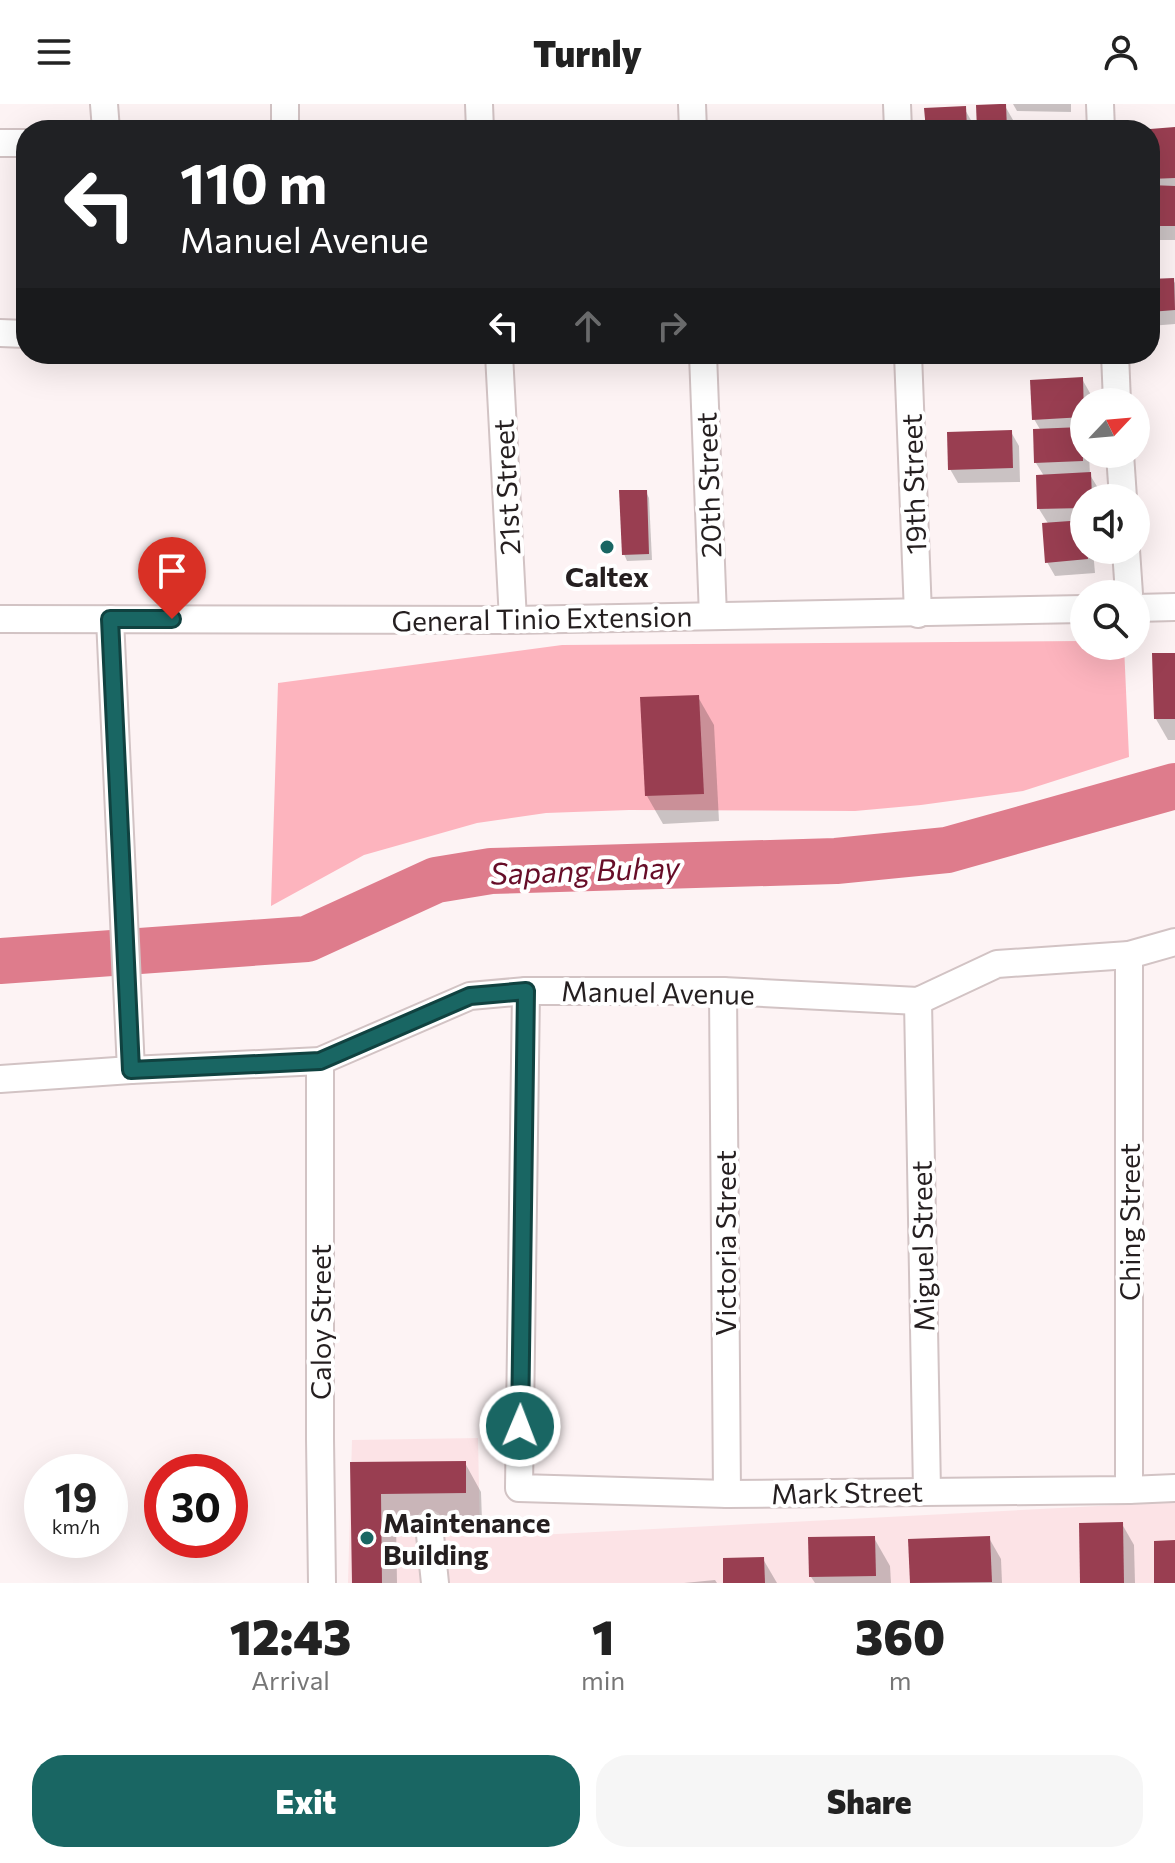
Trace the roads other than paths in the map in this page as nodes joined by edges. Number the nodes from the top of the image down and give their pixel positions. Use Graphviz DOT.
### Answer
graph roads {
  1 [pos="500,364"];
  2 [pos="703,364"];
  3 [pos="908,364"];
  4 [pos="1115,364"];
  5 [pos="1116,388"];
  6 [pos="1175,607"];
  7 [pos="1150,608"];
  8 [pos="1070,609"];
  9 [pos="918,614"];
  10 [pos="713,616"];
  11 [pos="0,619"];
  12 [pos="110,619"];
  13 [pos="513,620"];
  14 [pos="1175,942"];
  15 [pos="1129,955"];
  16 [pos="526,991"];
  17 [pos="723,991"];
  18 [pos="918,1001"];
  19 [pos="320,1061"];
  20 [pos="131,1070"];
  21 [pos="0,1079"];
  22 [pos="1175,1488"];
  23 [pos="1129,1490"];
  24 [pos="927,1491"];
  25 [pos="727,1494"];
  26 [pos="429,1525"];
  27 [pos="322,1583"];
  28 [pos="435,1583"];
  1 -- 13 [label="street, 21st Street"];
  2 -- 10 [label="street, 20th Street"];
  3 -- 9 [label="street, 19th Street"];
  4 -- 5 [label="street"];
  6 -- 7 [label="street"];
  8 -- 9 [label="street, General Tinio Extension"];
  9 -- 10 [label="street, General Tinio Extension"];
  10 -- 13 [label="street, General Tinio Extension"];
  11 -- 12 [label="street, General Tinio Extension"];
  12 -- 13 [label="street, General Tinio Extension"];
  12 -- 20 [label="street"];
  14 -- 15 [label="street, Manuel Avenue"];
  15 -- 18 [label="street, Manuel Avenue"];
  15 -- 23 [label="street, Ching Street"];
  16 -- 17 [label="street, Manuel Avenue"];
  16 -- 19 [label="street, Manuel Avenue"];
  16 -- 25 [label="street, Mark Street"];
  17 -- 18 [label="street, Manuel Avenue"];
  17 -- 25 [label="street, Victoria Street"];
  18 -- 24 [label="street, Miguel Street"];
  19 -- 20 [label="street, Manuel Avenue"];
  19 -- 27 [label="street, Caloy Street"];
  20 -- 21 [label="street, Manuel Avenue"];
  22 -- 23 [label="street, Mark Street"];
  23 -- 24 [label="street, Mark Street"];
  24 -- 25 [label="street, Mark Street"];
  26 -- 28 [label="street"];
}
